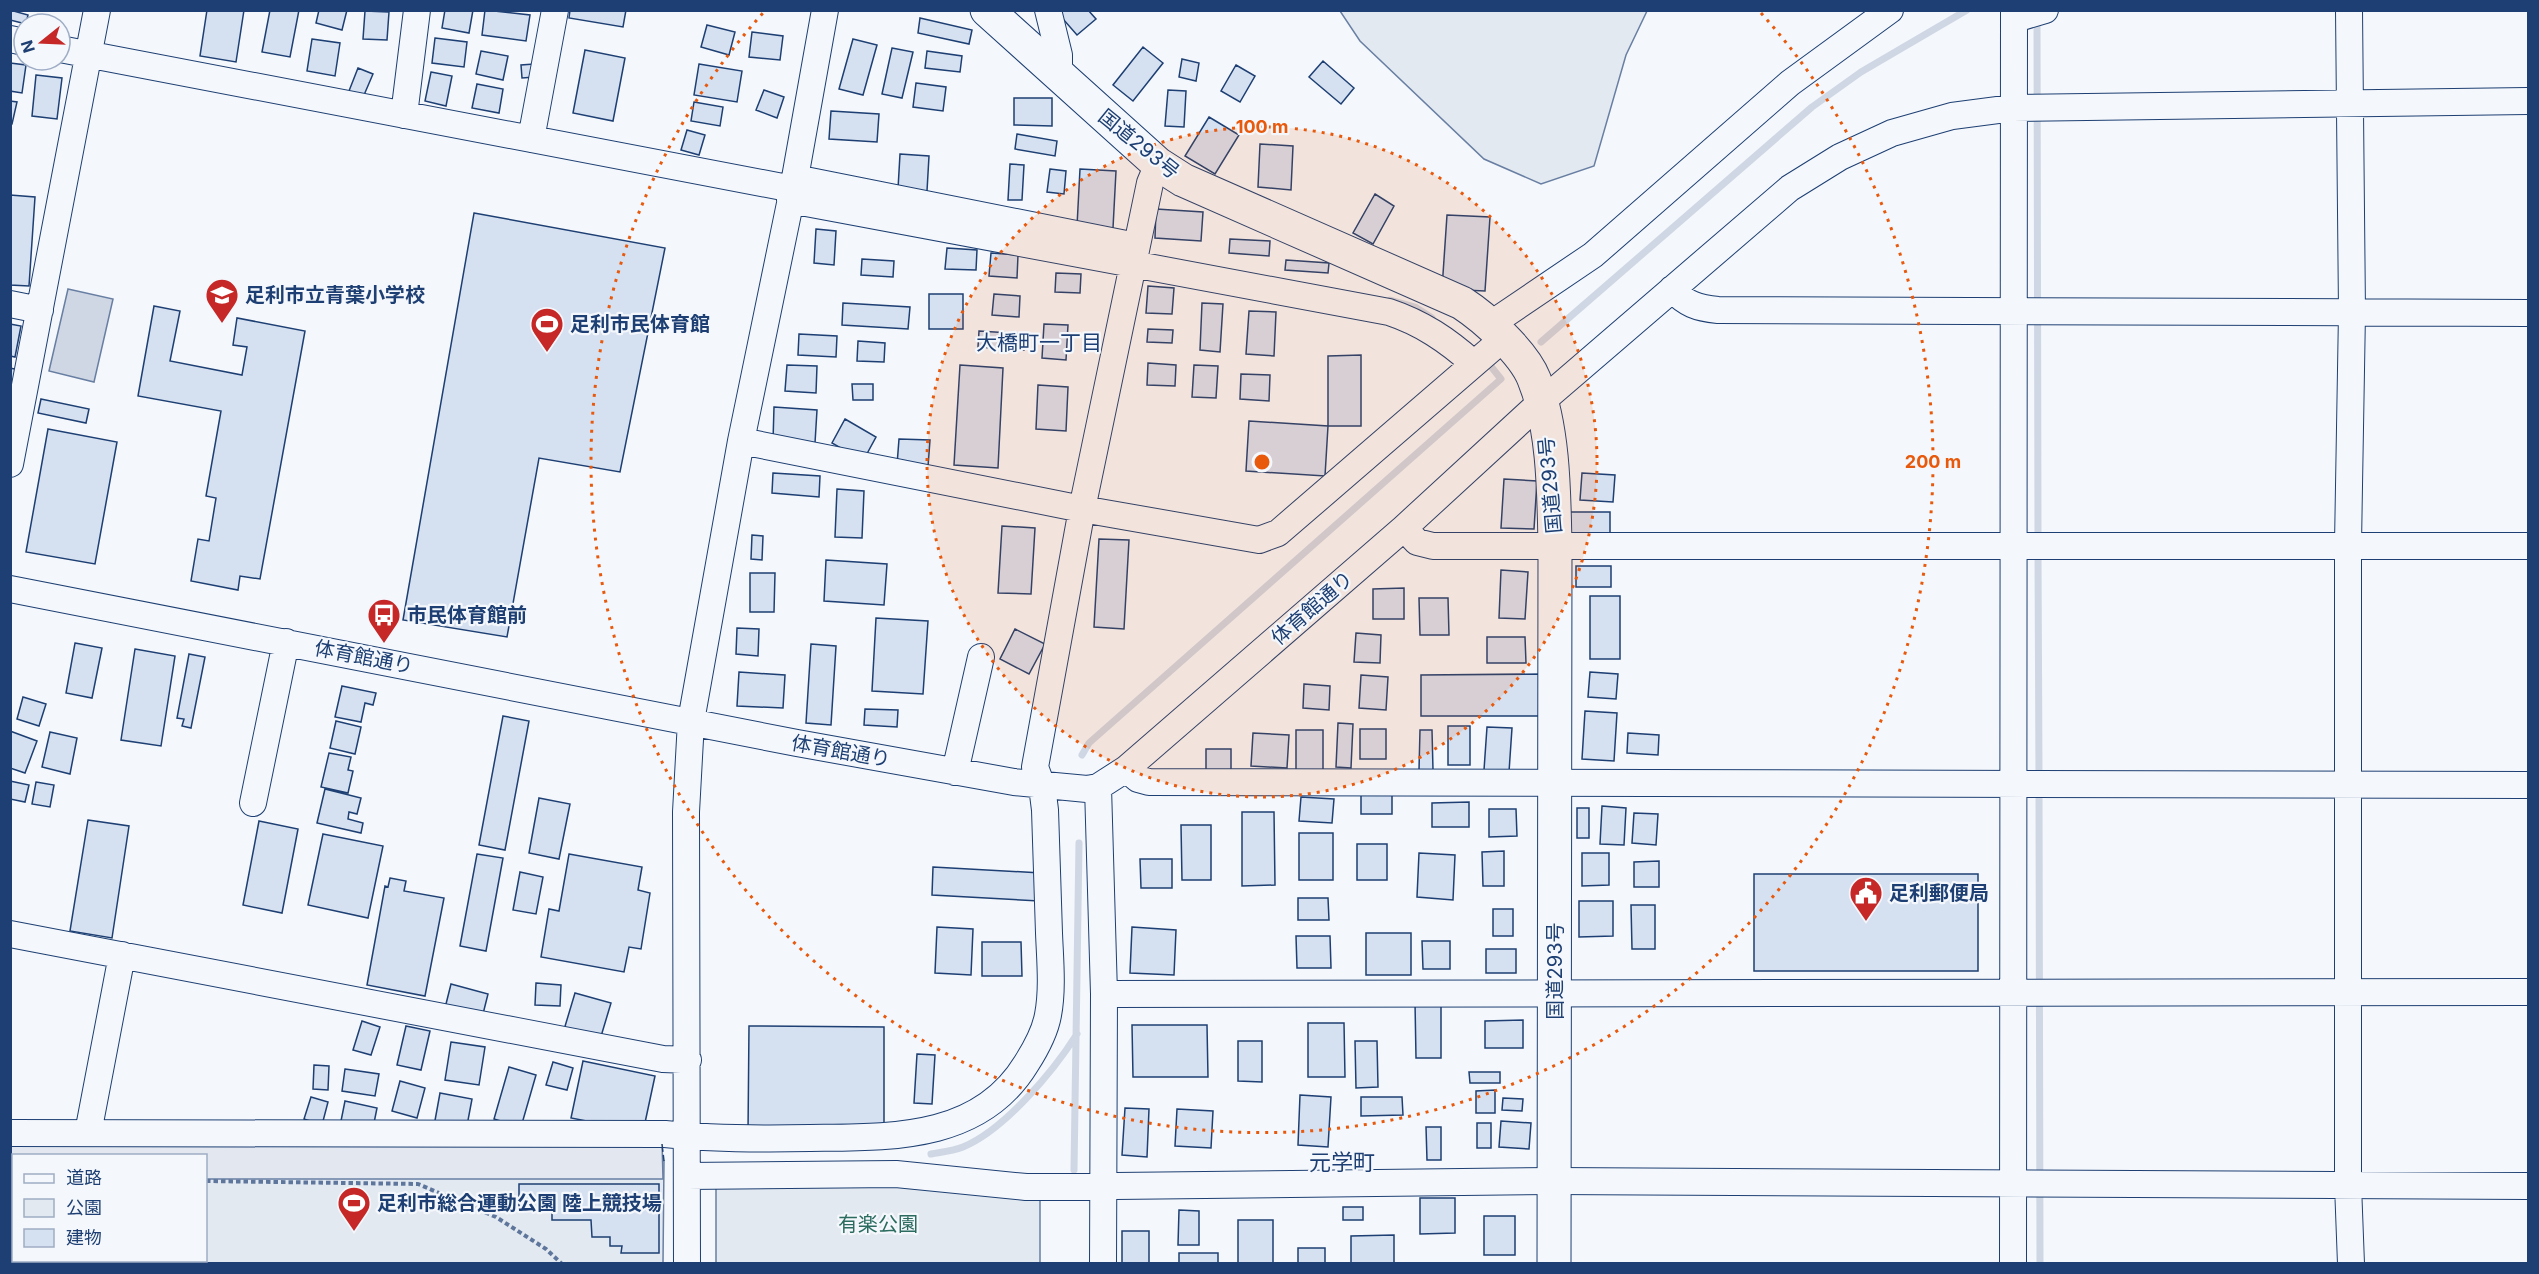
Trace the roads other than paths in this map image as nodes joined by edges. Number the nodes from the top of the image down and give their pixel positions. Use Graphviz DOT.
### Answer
graph roads {
  1 [pos="97,10"];
  2 [pos="417,10"];
  3 [pos="555,10"];
  4 [pos="825,10"];
  5 [pos="987,10"];
  6 [pos="1048,10"];
  7 [pos="1890,10"];
  8 [pos="2045,10"];
  9 [pos="2349,10"];
  10 [pos="2015,15"];
  11 [pos="72,52"];
  12 [pos="88,55"];
  13 [pos="1059,75"];
  14 [pos="2529,101"];
  15 [pos="2348,104"];
  16 [pos="2013,108"];
  17 [pos="404,115"];
  18 [pos="531,139"];
  19 [pos="1158,164"];
  20 [pos="792,189"];
  21 [pos="1135,256"];
  22 [pos="1672,289"];
  23 [pos="10,304"];
  24 [pos="40,310"];
  25 [pos="2015,312"];
  26 [pos="2352,312"];
  27 [pos="2529,313"];
  28 [pos="1497,331"];
  29 [pos="1473,363"];
  30 [pos="1540,403"];
  31 [pos="741,441"];
  32 [pos="10,464"];
  33 [pos="1082,509"];
  34 [pos="1404,528"];
  35 [pos="2348,544"];
  36 [pos="2015,546"];
  37 [pos="2529,546"];
  38 [pos="1555,547"];
  39 [pos="10,589"];
  40 [pos="286,642"];
  41 [pos="981,657"];
  42 [pos="691,721"];
  43 [pos="1126,769"];
  44 [pos="956,772"];
  45 [pos="2013,784"];
  46 [pos="1554,785"];
  47 [pos="2348,785"];
  48 [pos="2529,785"];
  49 [pos="1042,786"];
  50 [pos="1098,786"];
  51 [pos="253,803"];
  52 [pos="10,934"];
  53 [pos="122,956"];
  54 [pos="2348,991"];
  55 [pos="2529,992"];
  56 [pos="1555,993"];
  57 [pos="2015,993"];
  58 [pos="1104,994"];
  59 [pos="688,1060"];
  60 [pos="10,1133"];
  61 [pos="88,1133"];
  62 [pos="688,1137"];
  63 [pos="687,1176"];
  64 [pos="1553,1181"];
  65 [pos="1103,1185"];
  66 [pos="2013,1185"];
  67 [pos="2348,1185"];
  68 [pos="2529,1186"];
  69 [pos="687,1263"];
  70 [pos="1103,1263"];
  71 [pos="1554,1263"];
  72 [pos="2013,1263"];
  73 [pos="2351,1263"];
  1 -- 12 [label="street"];
  2 -- 17 [label="street"];
  3 -- 18 [label="street"];
  4 -- 20 [label="street"];
  5 -- 13 [label="highway, 国道293号"];
  6 -- 13 [label="street"];
  7 -- 28 [label="street"];
  8 -- 10 [label="street"];
  9 -- 15 [label="street"];
  10 -- 16 [label="street"];
  11 -- 12 [label="street"];
  12 -- 17 [label="street"];
  12 -- 24 [label="street"];
  13 -- 19 [label="highway, 国道293号"];
  14 -- 15 [label="street, 体育館通り"];
  15 -- 16 [label="street, 体育館通り"];
  15 -- 26 [label="street"];
  16 -- 22 [label="street, 体育館通り"];
  16 -- 25 [label="street"];
  17 -- 18 [label="street"];
  18 -- 20 [label="street"];
  19 -- 21 [label="street"];
  19 -- 28 [label="highway, 国道293号"];
  20 -- 21 [label="street"];
  20 -- 31 [label="street"];
  21 -- 29 [label="street"];
  21 -- 33 [label="street"];
  22 -- 25 [label="street"];
  22 -- 30 [label="street, 体育館通り"];
  23 -- 24 [label="street"];
  24 -- 32 [label="street"];
  25 -- 26 [label="street"];
  25 -- 36 [label="street"];
  26 -- 27 [label="street"];
  26 -- 35 [label="street"];
  28 -- 29 [label="street"];
  28 -- 30 [label="highway, 国道293号"];
  29 -- 33 [label="street"];
  30 -- 34 [label="street, 体育館通り"];
  30 -- 38 [label="highway, 国道293号"];
  31 -- 33 [label="street"];
  31 -- 42 [label="street"];
  33 -- 49 [label="street"];
  34 -- 38 [label="street"];
  34 -- 43 [label="street, 体育館通り"];
  35 -- 36 [label="street"];
  35 -- 37 [label="street"];
  35 -- 47 [label="street"];
  36 -- 38 [label="street"];
  36 -- 45 [label="street"];
  38 -- 46 [label="highway, 国道293号"];
  39 -- 40 [label="street, 体育館通り"];
  40 -- 42 [label="street, 体育館通り"];
  40 -- 51 [label="street"];
  41 -- 44 [label="street"];
  42 -- 44 [label="street, 体育館通り"];
  42 -- 59 [label="street"];
  43 -- 46 [label="street"];
  43 -- 50 [label="street, 体育館通り"];
  44 -- 49 [label="street, 体育館通り"];
  45 -- 46 [label="street"];
  45 -- 47 [label="street"];
  45 -- 57 [label="street"];
  46 -- 56 [label="highway, 国道293号"];
  47 -- 48 [label="street"];
  47 -- 54 [label="street"];
  49 -- 50 [label="street, 体育館通り"];
  49 -- 62 [label="street"];
  50 -- 58 [label="street"];
  52 -- 53 [label="street"];
  53 -- 59 [label="street"];
  53 -- 61 [label="street"];
  54 -- 55 [label="street"];
  54 -- 57 [label="street"];
  54 -- 67 [label="street"];
  56 -- 57 [label="street"];
  56 -- 58 [label="street"];
  56 -- 64 [label="highway, 国道293号"];
  57 -- 66 [label="street"];
  58 -- 65 [label="street"];
  59 -- 62 [label="street"];
  60 -- 61 [label="street"];
  61 -- 62 [label="street"];
  62 -- 63 [label="street"];
  63 -- 65 [label="street"];
  63 -- 69 [label="street"];
  64 -- 65 [label="street"];
  64 -- 66 [label="street"];
  64 -- 71 [label="highway, 国道293号"];
  65 -- 70 [label="street"];
  66 -- 67 [label="street"];
  66 -- 72 [label="street"];
  67 -- 68 [label="street"];
  67 -- 73 [label="street"];
}
